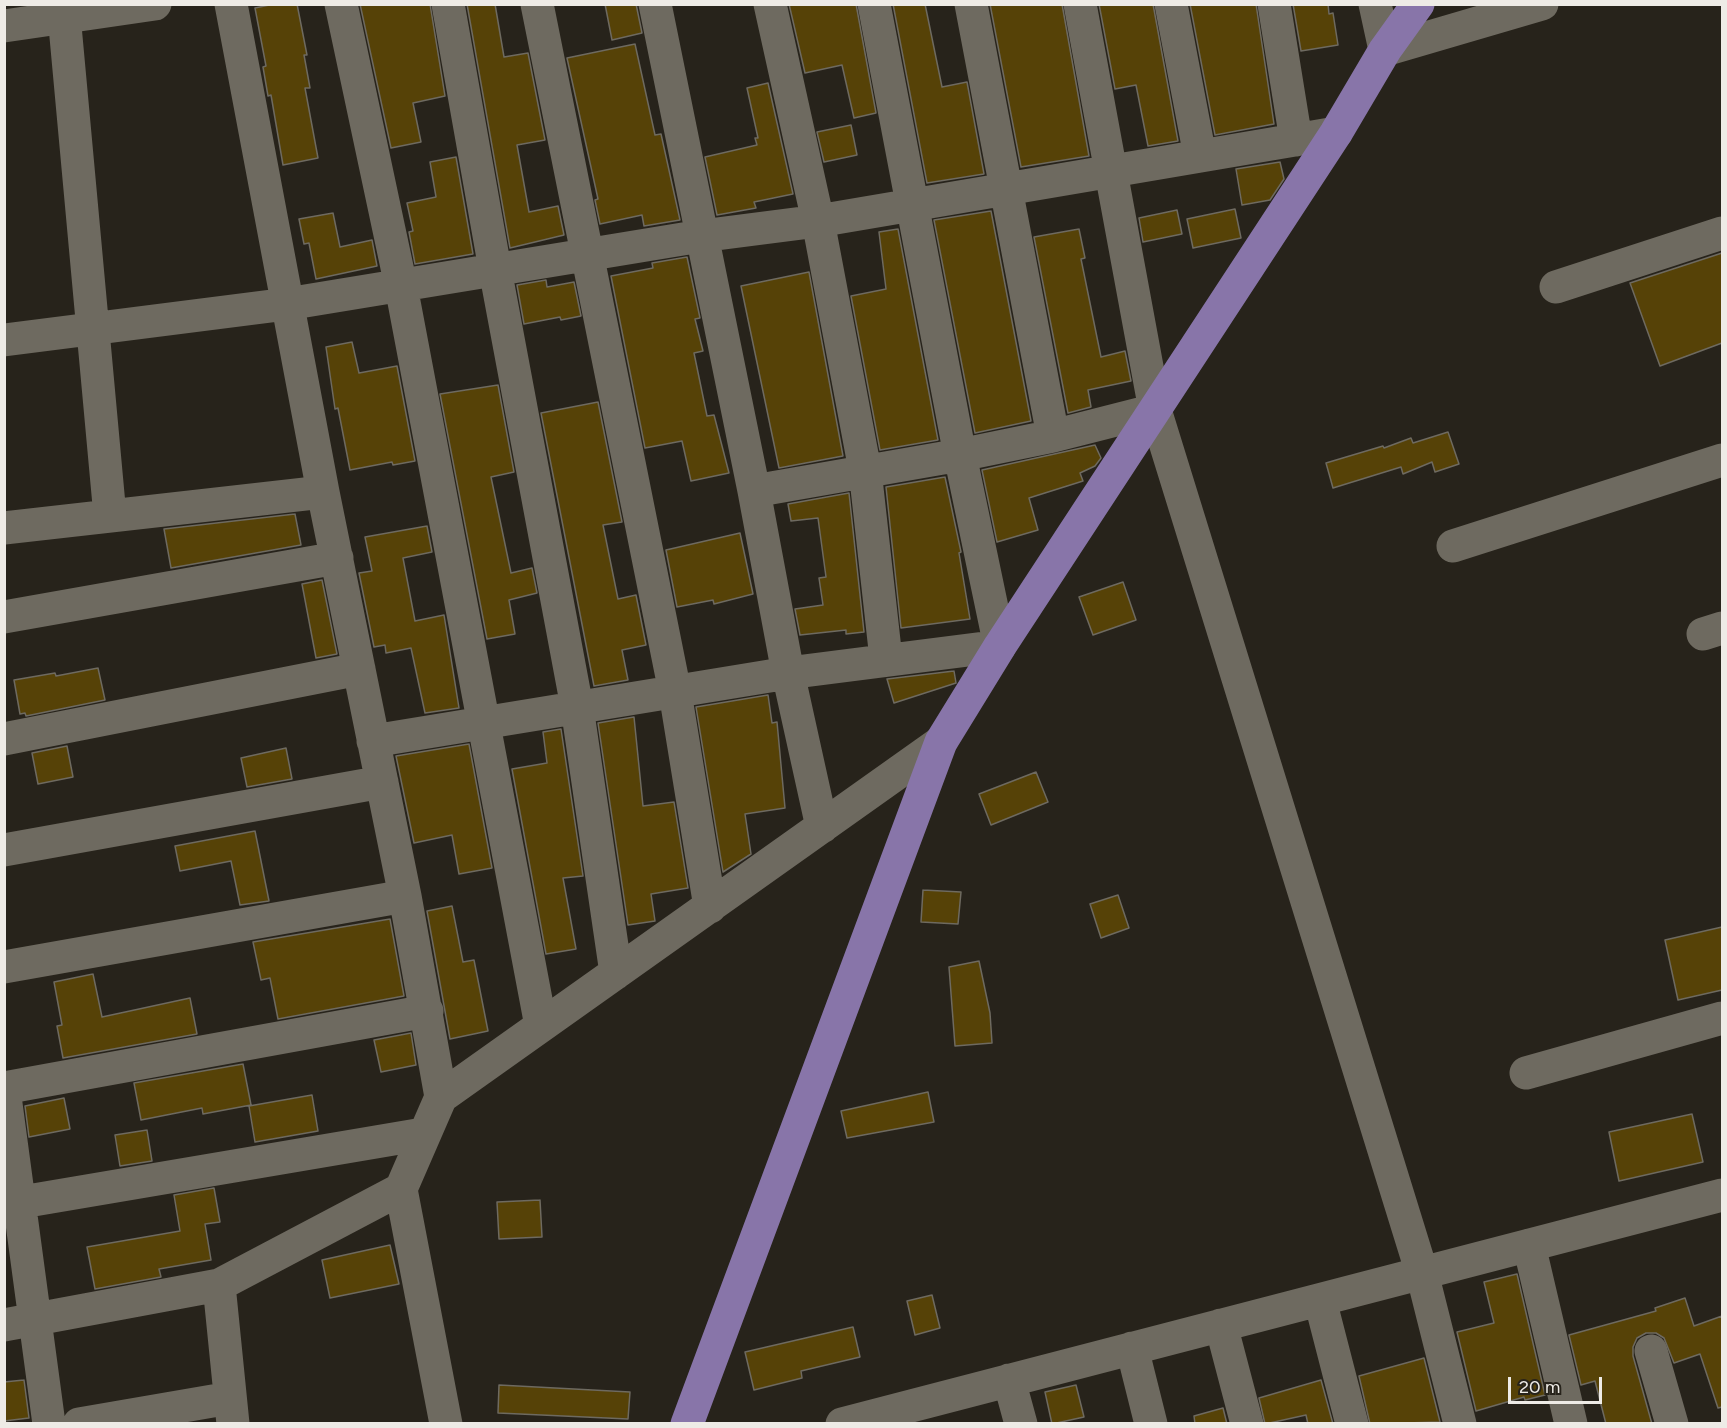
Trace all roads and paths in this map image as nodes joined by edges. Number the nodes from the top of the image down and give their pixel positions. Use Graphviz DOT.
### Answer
graph roads {
  1 [pos="155,4"];
  2 [pos="231,4"];
  3 [pos="342,4"];
  4 [pos="448,4"];
  5 [pos="537,4"];
  6 [pos="655,4"];
  7 [pos="771,4"];
  8 [pos="874,4"];
  9 [pos="971,4"];
  10 [pos="1080,4"];
  11 [pos="1171,4"];
  12 [pos="1274,4"];
  13 [pos="1375,4"];
  14 [pos="1418,4"];
  15 [pos="1542,4"];
  16 [pos="64,11"];
  17 [pos="4,26"];
  18 [pos="1385,50"];
  19 [pos="1336,133"];
  20 [pos="1296,140"];
  21 [pos="1200,156"];
  22 [pos="1110,172"];
  23 [pos="1006,189"];
  24 [pos="911,205"];
  25 [pos="818,221"];
  26 [pos="1722,233"];
  27 [pos="701,236"];
  28 [pos="590,256"];
  29 [pos="495,269"];
  30 [pos="401,286"];
  31 [pos="1556,286"];
  32 [pos="287,304"];
  33 [pos="93,330"];
  34 [pos="4,340"];
  35 [pos="1155,410"];
  36 [pos="1053,436"];
  37 [pos="960,455"];
  38 [pos="1722,460"];
  39 [pos="865,470"];
  40 [pos="323,492"];
  41 [pos="754,492"];
  42 [pos="110,516"];
  43 [pos="4,528"];
  44 [pos="1453,546"];
  45 [pos="337,558"];
  46 [pos="4,617"];
  47 [pos="1000,646"];
  48 [pos="886,659"];
  49 [pos="359,669"];
  50 [pos="788,673"];
  51 [pos="675,692"];
  52 [pos="577,707"];
  53 [pos="483,722"];
  54 [pos="4,739"];
  55 [pos="373,741"];
  56 [pos="941,742"];
  57 [pos="381,782"];
  58 [pos="822,827"];
  59 [pos="4,850"];
  60 [pos="405,896"];
  61 [pos="710,907"];
  62 [pos="4,967"];
  63 [pos="616,974"];
  64 [pos="427,1011"];
  65 [pos="1722,1018"];
  66 [pos="541,1026"];
  67 [pos="1526,1073"];
  68 [pos="4,1088"];
  69 [pos="441,1097"];
  70 [pos="423,1134"];
  71 [pos="401,1189"];
  72 [pos="1722,1195"];
  73 [pos="12,1204"];
  74 [pos="1529,1245"];
  75 [pos="1422,1273"];
  76 [pos="219,1285"];
  77 [pos="1320,1300"];
  78 [pos="20,1323"];
  79 [pos="1221,1325"];
  80 [pos="1132,1348"];
  81 [pos="1651,1352"];
  82 [pos="1009,1380"];
  83 [pos="231,1411"];
  84 [pos="49,1424"];
  85 [pos="79,1424"];
  86 [pos="446,1424"];
  87 [pos="687,1424"];
  88 [pos="842,1424"];
  89 [pos="1021,1424"];
  90 [pos="1151,1424"];
  91 [pos="1247,1424"];
  92 [pos="1352,1424"];
  93 [pos="1460,1424"];
  94 [pos="1571,1424"];
  95 [pos="1672,1424"];
  1 -- 16 [label="street"];
  2 -- 32 [label="street"];
  3 -- 30 [label="street"];
  4 -- 29 [label="street"];
  5 -- 28 [label="street"];
  6 -- 27 [label="street"];
  7 -- 25 [label="street"];
  8 -- 24 [label="street"];
  9 -- 23 [label="street"];
  10 -- 22 [label="street"];
  11 -- 21 [label="street"];
  12 -- 20 [label="street"];
  13 -- 18 [label="street"];
  14 -- 18 [label="main road"];
  15 -- 18 [label="street"];
  16 -- 17 [label="street"];
  16 -- 33 [label="street"];
  18 -- 19 [label="main road"];
  19 -- 20 [label="street"];
  19 -- 35 [label="main road"];
  20 -- 21 [label="street"];
  21 -- 22 [label="street"];
  22 -- 23 [label="street"];
  22 -- 35 [label="street"];
  23 -- 24 [label="street"];
  23 -- 36 [label="street"];
  24 -- 25 [label="street"];
  24 -- 37 [label="street"];
  25 -- 27 [label="street"];
  25 -- 39 [label="street"];
  26 -- 31 [label="street"];
  27 -- 28 [label="street"];
  27 -- 41 [label="street"];
  28 -- 29 [label="street"];
  28 -- 51 [label="street"];
  29 -- 30 [label="street"];
  29 -- 52 [label="street"];
  30 -- 32 [label="street"];
  30 -- 53 [label="street"];
  32 -- 33 [label="street"];
  32 -- 40 [label="street"];
  33 -- 34 [label="street"];
  33 -- 42 [label="street"];
  35 -- 36 [label="street"];
  35 -- 47 [label="main road"];
  35 -- 75 [label="street"];
  36 -- 37 [label="street"];
  37 -- 39 [label="street"];
  37 -- 47 [label="street"];
  38 -- 44 [label="street"];
  39 -- 41 [label="street"];
  39 -- 48 [label="street"];
  40 -- 42 [label="street"];
  40 -- 45 [label="street"];
  41 -- 50 [label="street"];
  42 -- 43 [label="street"];
  45 -- 46 [label="street"];
  45 -- 49 [label="street"];
  47 -- 48 [label="street"];
  47 -- 56 [label="main road"];
  48 -- 50 [label="street"];
  49 -- 54 [label="street"];
  49 -- 55 [label="street"];
  50 -- 51 [label="street"];
  50 -- 58 [label="street"];
  51 -- 52 [label="street"];
  51 -- 61 [label="street"];
  52 -- 53 [label="street"];
  52 -- 63 [label="street"];
  53 -- 55 [label="street"];
  53 -- 66 [label="street"];
  55 -- 57 [label="street"];
  56 -- 58 [label="street"];
  56 -- 87 [label="main road"];
  57 -- 59 [label="street"];
  57 -- 60 [label="street"];
  58 -- 61 [label="street"];
  60 -- 62 [label="street"];
  60 -- 64 [label="street"];
  61 -- 63 [label="street"];
  63 -- 66 [label="street"];
  64 -- 68 [label="street"];
  64 -- 69 [label="street"];
  65 -- 67 [label="street"];
  66 -- 69 [label="street"];
  68 -- 73 [label="street"];
  69 -- 70 [label="street"];
  70 -- 71 [label="street"];
  70 -- 73 [label="street"];
  71 -- 76 [label="street"];
  71 -- 86 [label="street"];
  72 -- 74 [label="street"];
  73 -- 78 [label="street"];
  74 -- 75 [label="street"];
  74 -- 94 [label="street"];
  75 -- 77 [label="street"];
  75 -- 93 [label="street"];
  76 -- 78 [label="street"];
  76 -- 83 [label="street"];
  77 -- 79 [label="street"];
  77 -- 92 [label="street"];
  78 -- 84 [label="street"];
  79 -- 80 [label="street"];
  79 -- 91 [label="street"];
  80 -- 82 [label="street"];
  80 -- 90 [label="street"];
  81 -- 95 [label="street"];
  82 -- 88 [label="street"];
  82 -- 89 [label="street"];
  83 -- 85 [label="street"];
}
